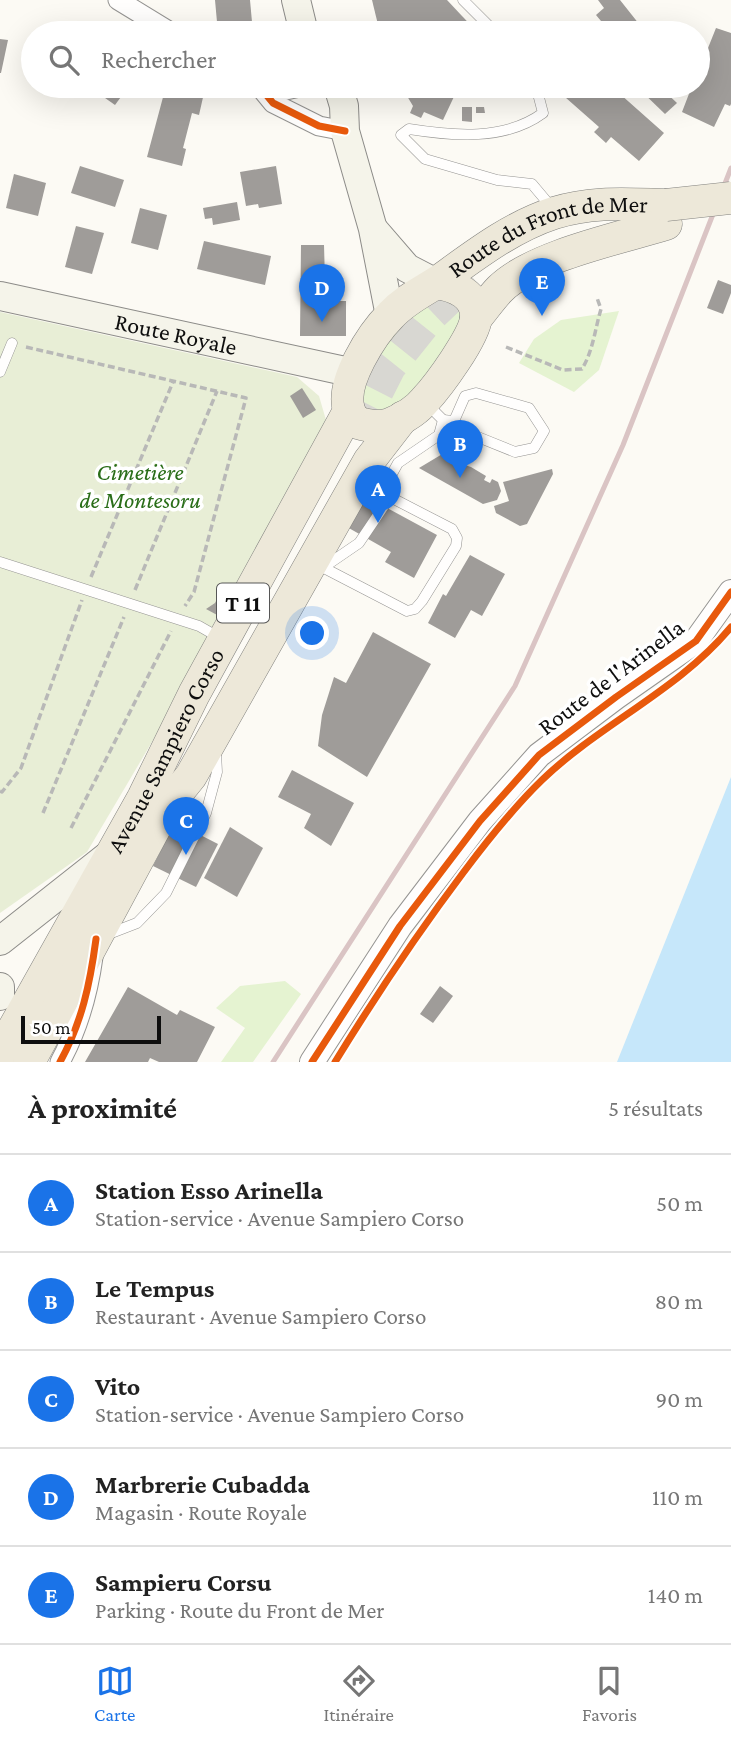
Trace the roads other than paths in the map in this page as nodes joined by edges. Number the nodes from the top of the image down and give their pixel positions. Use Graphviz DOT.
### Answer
graph roads {
  1 [pos="118,0"];
  2 [pos="296,0"];
  3 [pos="313,0"];
  4 [pos="463,0"];
  5 [pos="152,21"];
  6 [pos="301,21"];
  7 [pos="317,21"];
  8 [pos="484,21"];
  9 [pos="269,98"];
  10 [pos="300,98"];
  11 [pos="315,98"];
  12 [pos="342,98"];
  13 [pos="539,98"];
  14 [pos="292,113"];
  15 [pos="345,131"];
  16 [pos="731,198"];
  17 [pos="555,213"];
  18 [pos="666,214"];
  19 [pos="731,219"];
  20 [pos="373,229"];
  21 [pos="477,281"];
  22 [pos="436,283"];
  23 [pos="0,296"];
  24 [pos="390,316"];
  25 [pos="476,318"];
  26 [pos="12,343"];
  27 [pos="0,372"];
  28 [pos="354,373"];
  29 [pos="424,413"];
  30 [pos="454,421"];
  31 [pos="357,428"];
  32 [pos="390,497"];
  33 [pos="0,562"];
  34 [pos="315,573"];
  35 [pos="731,592"];
  36 [pos="223,640"];
  37 [pos="214,736"];
  38 [pos="155,802"];
  39 [pos="111,853"];
  40 [pos="96,939"];
  41 [pos="0,941"];
  42 [pos="0,987"];
  43 [pos="0,996"];
  44 [pos="3,1041"];
  45 [pos="29,1062"];
  46 [pos="60,1062"];
  47 [pos="312,1062"];
  1 -- 5 [label="street"];
  2 -- 6 [label="main road"];
  3 -- 7 [label="main road"];
  4 -- 8 [label="lane"];
  9 -- 14 [label="street"];
  10 -- 14 [label="street"];
  11 -- 15 [label="main road"];
  12 -- 15 [label="main road"];
  13 -- 17 [label="lane"];
  14 -- 15 [label="street"];
  15 -- 20 [label="main road"];
  16 -- 18 [label="main road, Route du Front de Mer, bridge"];
  17 -- 18 [label="main road, Route du Front de Mer"];
  17 -- 22 [label="main road, Route du Front de Mer"];
  18 -- 19 [label="main road, Route du Front de Mer"];
  18 -- 21 [label="main road, Route du Front de Mer"];
  18 -- 25 [label="main road, Route du Front de Mer"];
  20 -- 22 [label="main road"];
  20 -- 24 [label="main road"];
  22 -- 24 [label="main road, Route du Front de Mer"];
  22 -- 25 [label="main road"];
  23 -- 28 [label="main road, Route Royale"];
  24 -- 28 [label="main road, Route du Front de Mer"];
  25 -- 29 [label="main road, Route du Front de Mer"];
  26 -- 27 [label="lane"];
  28 -- 31 [label="main road, Route du Front de Mer"];
  29 -- 30 [label="lane"];
  29 -- 31 [label="main road"];
  29 -- 32 [label="lane"];
  29 -- 34 [label="main road, Avenue Sampiero Corso / T 11"];
  30 -- 30 [label="lane"];
  31 -- 36 [label="main road, Avenue Sampiero Corso / T 11"];
  31 -- 38 [label="main road, T 11"];
  32 -- 34 [label="lane"];
  32 -- 34 [label="lane"];
  33 -- 36 [label="lane"];
  34 -- 37 [label="main road, Avenue Sampiero Corso / T 11"];
  35 -- 47 [label="street, Route de l'Arinella"];
  36 -- 38 [label="main road, Avenue Sampiero Corso / T 11"];
  37 -- 38 [label="main road, Avenue Sampiero Corso / T 11"];
  37 -- 40 [label="lane"];
  38 -- 39 [label="main road, Avenue Sampiero Corso / T 11"];
  38 -- 40 [label="main road, Avenue Sampiero Corso / T 11"];
  39 -- 41 [label="main road"];
  39 -- 44 [label="main road, Avenue Sampiero Corso / T 11"];
  40 -- 45 [label="main road, Avenue Sampiero Corso / T 11"];
  40 -- 46 [label="street"];
  42 -- 43 [label="main road"];
}
